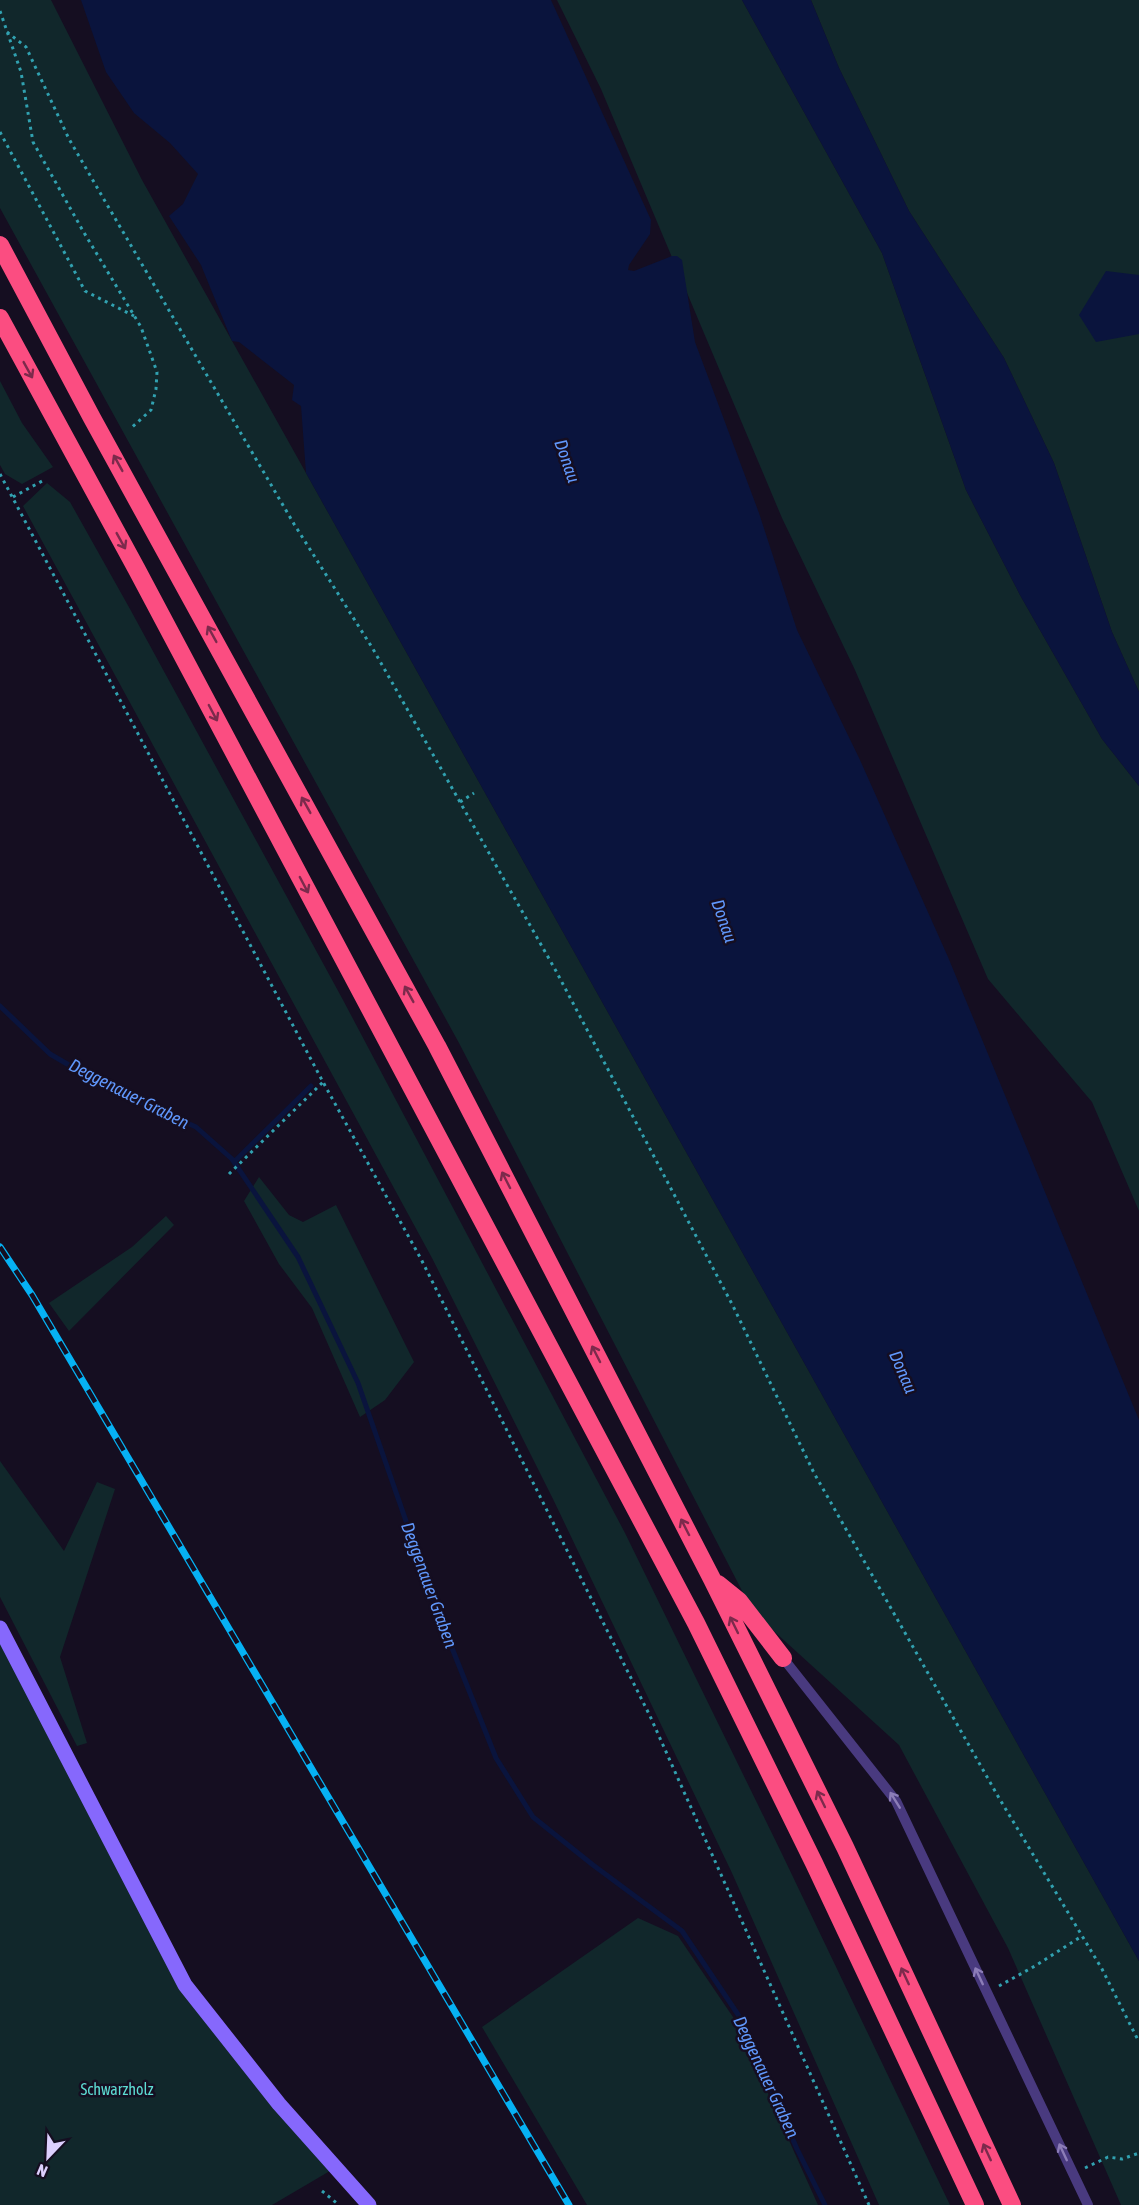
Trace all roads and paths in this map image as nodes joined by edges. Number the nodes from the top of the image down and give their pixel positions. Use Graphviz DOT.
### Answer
graph roads {
  1 [pos="0,11"];
  2 [pos="7,32"];
  3 [pos="0,132"];
  4 [pos="0,245"];
  5 [pos="135,316"];
  6 [pos="0,318"];
  7 [pos="131,428"];
  8 [pos="0,474"];
  9 [pos="44,480"];
  10 [pos="13,497"];
  11 [pos="474,793"];
  12 [pos="460,802"];
  13 [pos="323,1082"];
  14 [pos="229,1174"];
  15 [pos="712,1579"];
  16 [pos="0,1628"];
  17 [pos="783,1658"];
  18 [pos="1082,1936"];
  19 [pos="987,1993"];
  20 [pos="1139,2042"];
  21 [pos="1139,2153"];
  22 [pos="1073,2174"];
  23 [pos="322,2191"];
  24 [pos="339,2205"];
  25 [pos="369,2205"];
  26 [pos="869,2205"];
  27 [pos="975,2205"];
  28 [pos="1012,2205"];
  29 [pos="1088,2205"];
  1 -- 2 [label="path"];
  2 -- 5 [label="path"];
  2 -- 12 [label="path"];
  3 -- 5 [label="path"];
  15 -- 4 [label="highway, one-way"];
  5 -- 7 [label="path"];
  6 -- 27 [label="highway, one-way"];
  8 -- 10 [label="path"];
  9 -- 10 [label="path"];
  10 -- 13 [label="path"];
  11 -- 12 [label="path"];
  12 -- 18 [label="path"];
  13 -- 14 [label="path"];
  13 -- 26 [label="path"];
  15 -- 17 [label="highway"];
  28 -- 15 [label="highway, one-way"];
  16 -- 25 [label="main road"];
  19 -- 17 [label="lane, one-way"];
  18 -- 19 [label="path"];
  18 -- 20 [label="path"];
  22 -- 19 [label="lane, one-way"];
  21 -- 22 [label="path"];
  22 -- 29 [label="lane"];
  23 -- 24 [label="path"];
}
